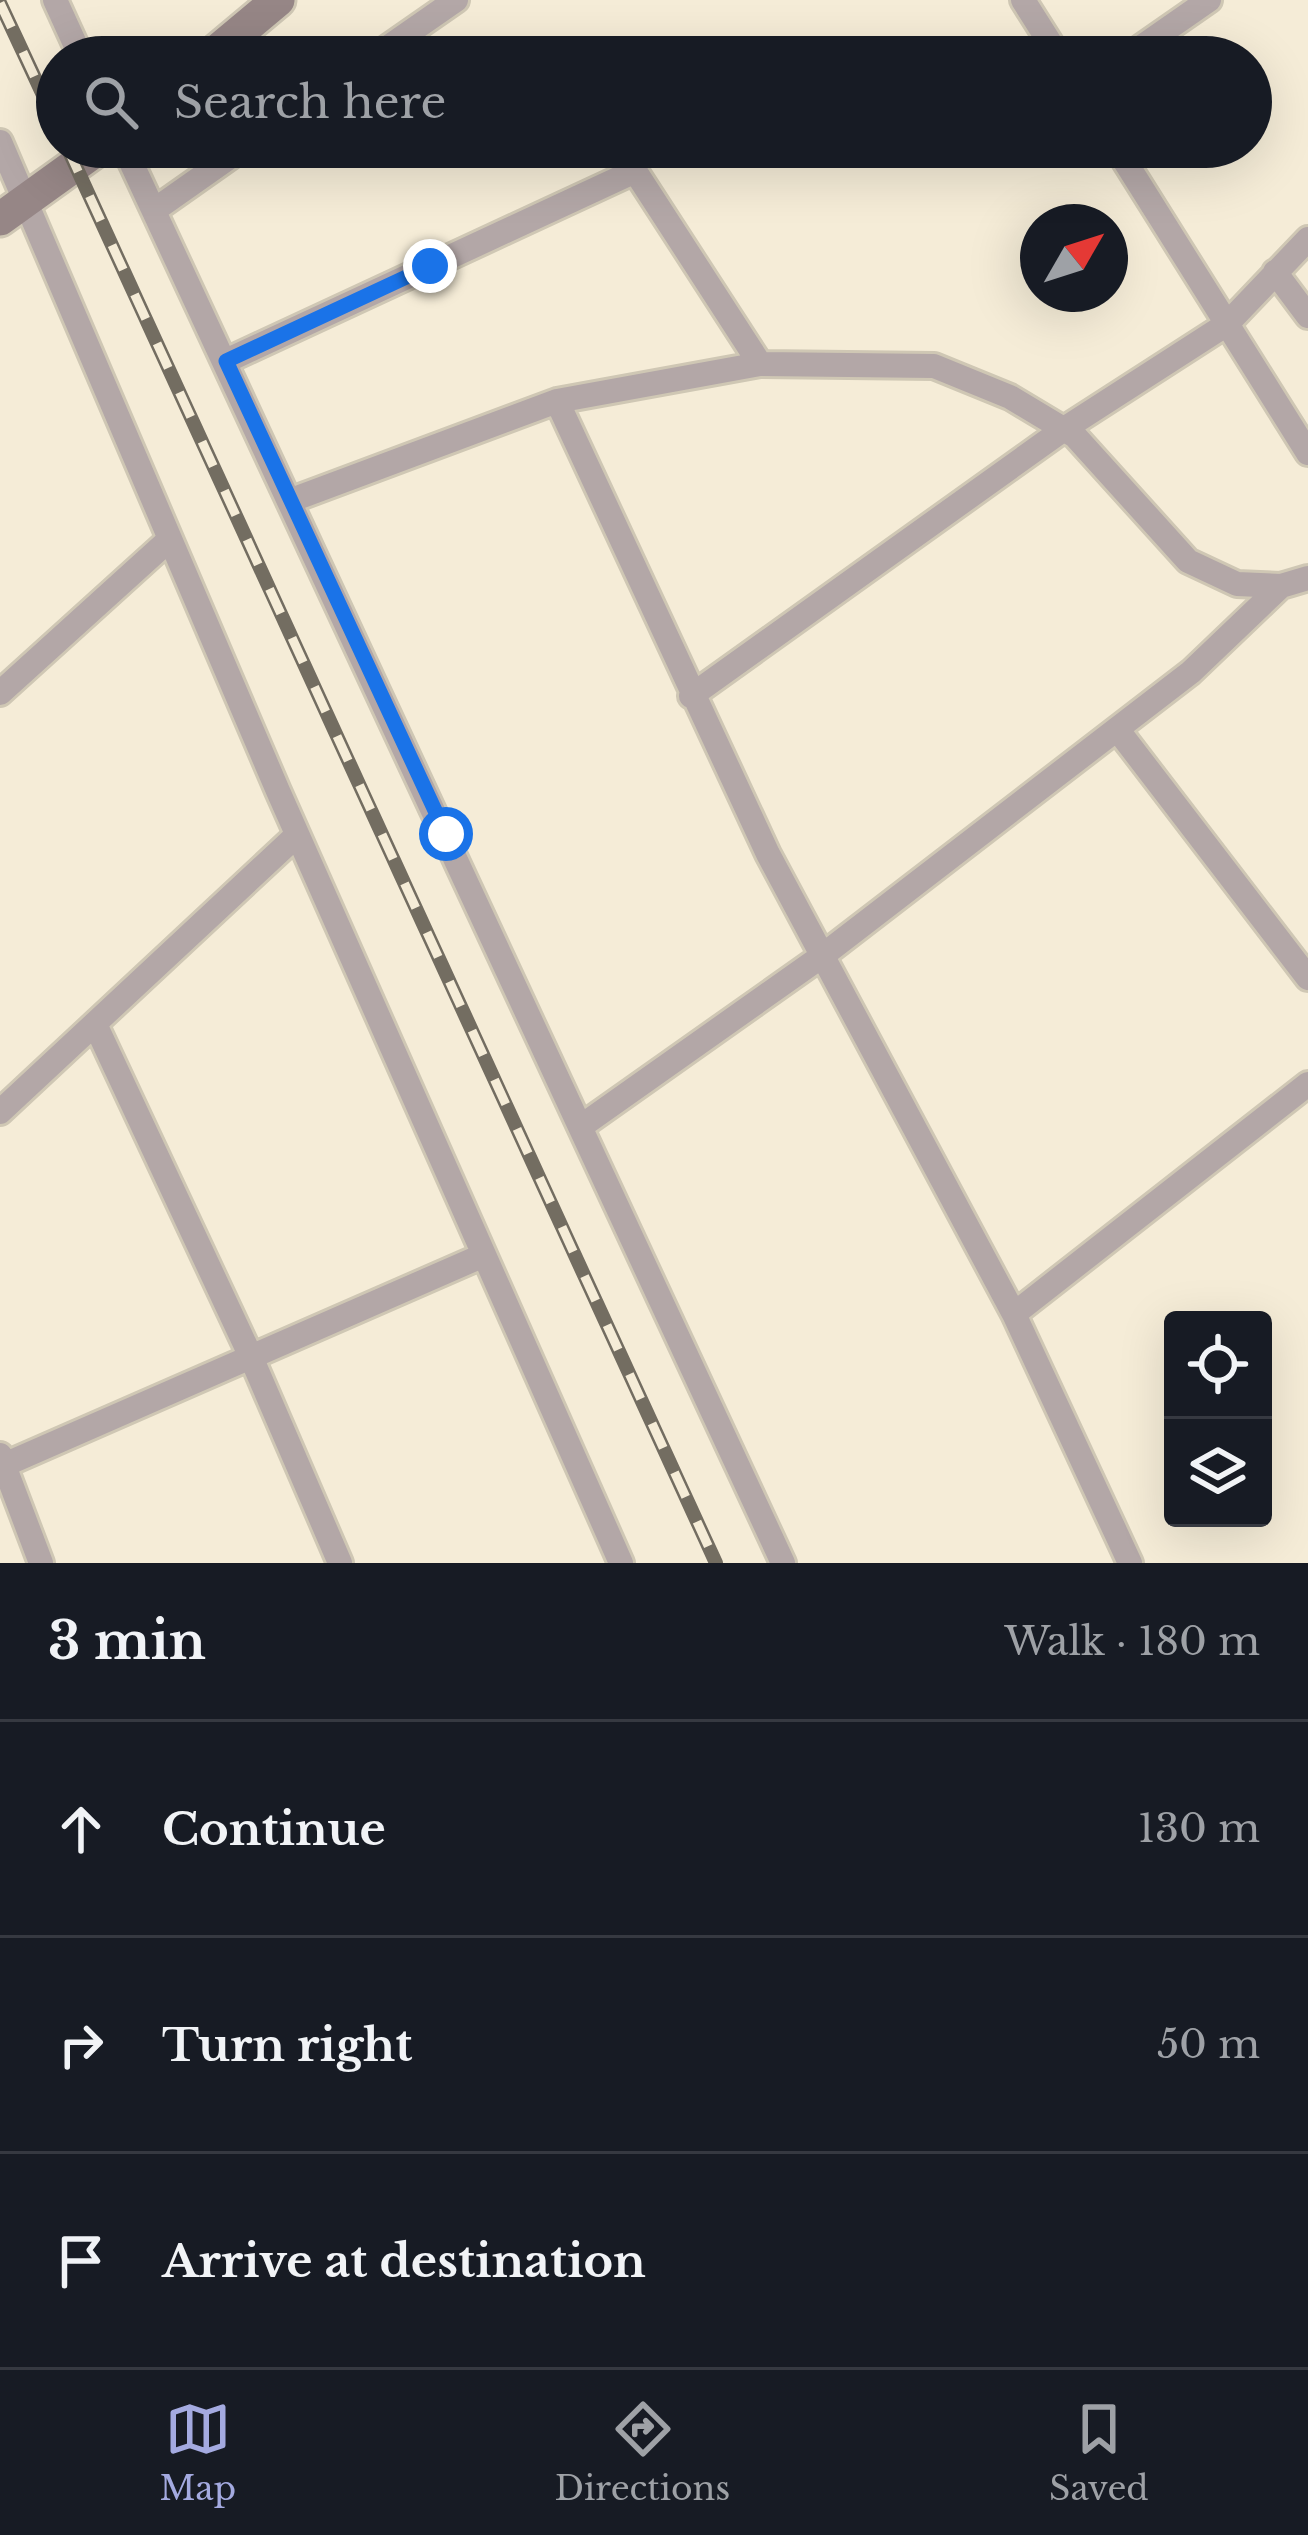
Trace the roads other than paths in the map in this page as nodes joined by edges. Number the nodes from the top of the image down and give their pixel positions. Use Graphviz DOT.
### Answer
graph roads {
  1 [pos="55,0"];
  2 [pos="278,0"];
  3 [pos="456,0"];
  4 [pos="1023,0"];
  5 [pos="1209,0"];
  6 [pos="72,36"];
  7 [pos="235,36"];
  8 [pos="404,36"];
  9 [pos="1046,36"];
  10 [pos="1157,36"];
  11 [pos="0,142"];
  12 [pos="70,168"];
  13 [pos="135,168"];
  14 [pos="214,168"];
  15 [pos="1129,168"];
  16 [pos="13,208"];
  17 [pos="156,208"];
  18 [pos="1308,239"];
  19 [pos="1275,272"];
  20 [pos="1308,316"];
  21 [pos="1227,324"];
  22 [pos="226,361"];
  23 [pos="760,364"];
  24 [pos="557,401"];
  25 [pos="1064,429"];
  26 [pos="1308,453"];
  27 [pos="289,502"];
  28 [pos="170,539"];
  29 [pos="1308,578"];
  30 [pos="1281,586"];
  31 [pos="0,693"];
  32 [pos="692,696"];
  33 [pos="1117,729"];
  34 [pos="297,835"];
  35 [pos="822,956"];
  36 [pos="1308,978"];
  37 [pos="95,1024"];
  38 [pos="1308,1084"];
  39 [pos="0,1112"];
  40 [pos="584,1125"];
  41 [pos="484,1255"];
  42 [pos="1014,1314"];
  43 [pos="251,1357"];
  44 [pos="2,1460"];
  45 [pos="41,1563"];
  46 [pos="340,1563"];
  47 [pos="621,1563"];
  48 [pos="783,1563"];
  49 [pos="1130,1563"];
  1 -- 6 [label="street"];
  2 -- 7 [label="main road"];
  3 -- 8 [label="street"];
  4 -- 9 [label="street"];
  5 -- 10 [label="street"];
  11 -- 16 [label="street"];
  12 -- 16 [label="main road"];
  13 -- 17 [label="street"];
  14 -- 17 [label="street"];
  15 -- 21 [label="street"];
  16 -- 28 [label="street"];
  17 -- 22 [label="street"];
  18 -- 19 [label="street"];
  19 -- 20 [label="street"];
  19 -- 21 [label="street"];
  21 -- 25 [label="street"];
  21 -- 26 [label="street"];
  22 -- 23 [label="street"];
  22 -- 27 [label="street"];
  23 -- 24 [label="street"];
  23 -- 25 [label="street"];
  24 -- 27 [label="street"];
  24 -- 32 [label="street"];
  25 -- 30 [label="street"];
  25 -- 32 [label="street"];
  27 -- 40 [label="street"];
  28 -- 31 [label="street"];
  28 -- 34 [label="street"];
  29 -- 30 [label="street"];
  30 -- 33 [label="street"];
  32 -- 35 [label="street"];
  33 -- 35 [label="street"];
  33 -- 36 [label="street"];
  34 -- 37 [label="street"];
  34 -- 41 [label="street"];
  35 -- 40 [label="street"];
  35 -- 42 [label="street"];
  37 -- 39 [label="street"];
  37 -- 43 [label="street"];
  38 -- 42 [label="street"];
  40 -- 48 [label="street"];
  41 -- 43 [label="street"];
  41 -- 47 [label="street"];
  42 -- 49 [label="street"];
  43 -- 44 [label="street"];
  43 -- 46 [label="street"];
  44 -- 45 [label="street"];
}
